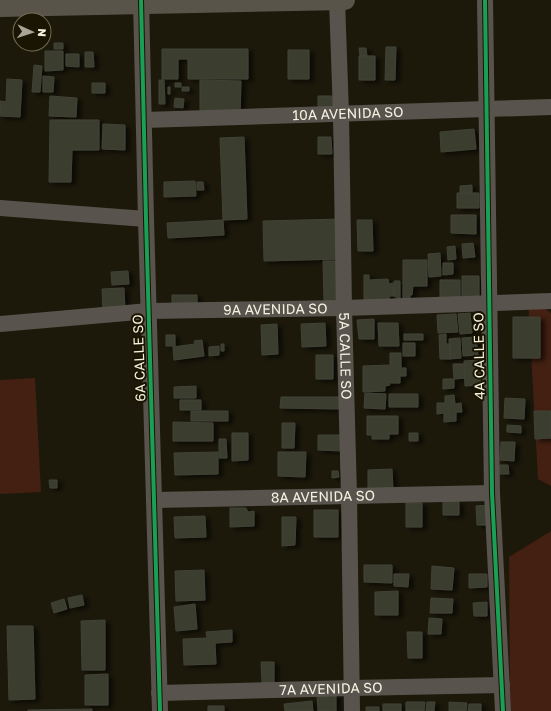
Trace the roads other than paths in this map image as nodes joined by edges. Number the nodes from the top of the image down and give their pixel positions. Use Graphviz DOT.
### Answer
graph roads {
  1 [pos="336,0"];
  2 [pos="345,0"];
  3 [pos="485,0"];
  4 [pos="141,2"];
  5 [pos="0,7"];
  6 [pos="551,107"];
  7 [pos="487,109"];
  8 [pos="341,114"];
  9 [pos="144,120"];
  10 [pos="0,208"];
  11 [pos="146,219"];
  12 [pos="551,301"];
  13 [pos="490,304"];
  14 [pos="344,308"];
  15 [pos="149,311"];
  16 [pos="0,324"];
  17 [pos="492,493"];
  18 [pos="349,496"];
  19 [pos="154,500"];
  20 [pos="502,685"];
  21 [pos="352,688"];
  22 [pos="159,693"];
  23 [pos="160,711"];
  24 [pos="352,711"];
  25 [pos="503,711"];
  1 -- 2 [label="main road"];
  1 -- 4 [label="main road"];
  1 -- 8 [label="street, 5A CALLE SO"];
  3 -- 7 [label="street, 4A CALLE SO"];
  4 -- 5 [label="main road"];
  4 -- 9 [label="street, 6A CALLE SO"];
  6 -- 7 [label="street, 10A AVENIDA SO"];
  7 -- 8 [label="street, 10A AVENIDA SO"];
  7 -- 13 [label="street, 4A CALLE SO"];
  8 -- 9 [label="street, 10A AVENIDA SO"];
  8 -- 14 [label="street, 5A CALLE SO"];
  9 -- 11 [label="street, 6A CALLE SO"];
  10 -- 11 [label="street"];
  11 -- 15 [label="street, 6A CALLE SO"];
  12 -- 13 [label="street, 9A AVENIDA SO"];
  13 -- 14 [label="street, 9A AVENIDA SO"];
  13 -- 17 [label="street, 4A CALLE SO"];
  14 -- 15 [label="street, 9A AVENIDA SO"];
  14 -- 18 [label="street, 5A CALLE SO"];
  15 -- 16 [label="street, 9A AVENIDA SO"];
  15 -- 19 [label="street, 6A CALLE SO"];
  17 -- 18 [label="street, 8A AVENIDA SO"];
  17 -- 20 [label="street, 4A CALLE SO"];
  18 -- 19 [label="street, 8A AVENIDA SO"];
  18 -- 21 [label="street, 5A CALLE SO"];
  19 -- 22 [label="street, 6A CALLE SO"];
  20 -- 21 [label="street, 7A AVENIDA SO"];
  20 -- 25 [label="street, 4A CALLE SO"];
  21 -- 22 [label="street, 7A AVENIDA SO"];
  21 -- 24 [label="street, 5A CALLE SO"];
  22 -- 23 [label="street, 6A CALLE SO"];
}
